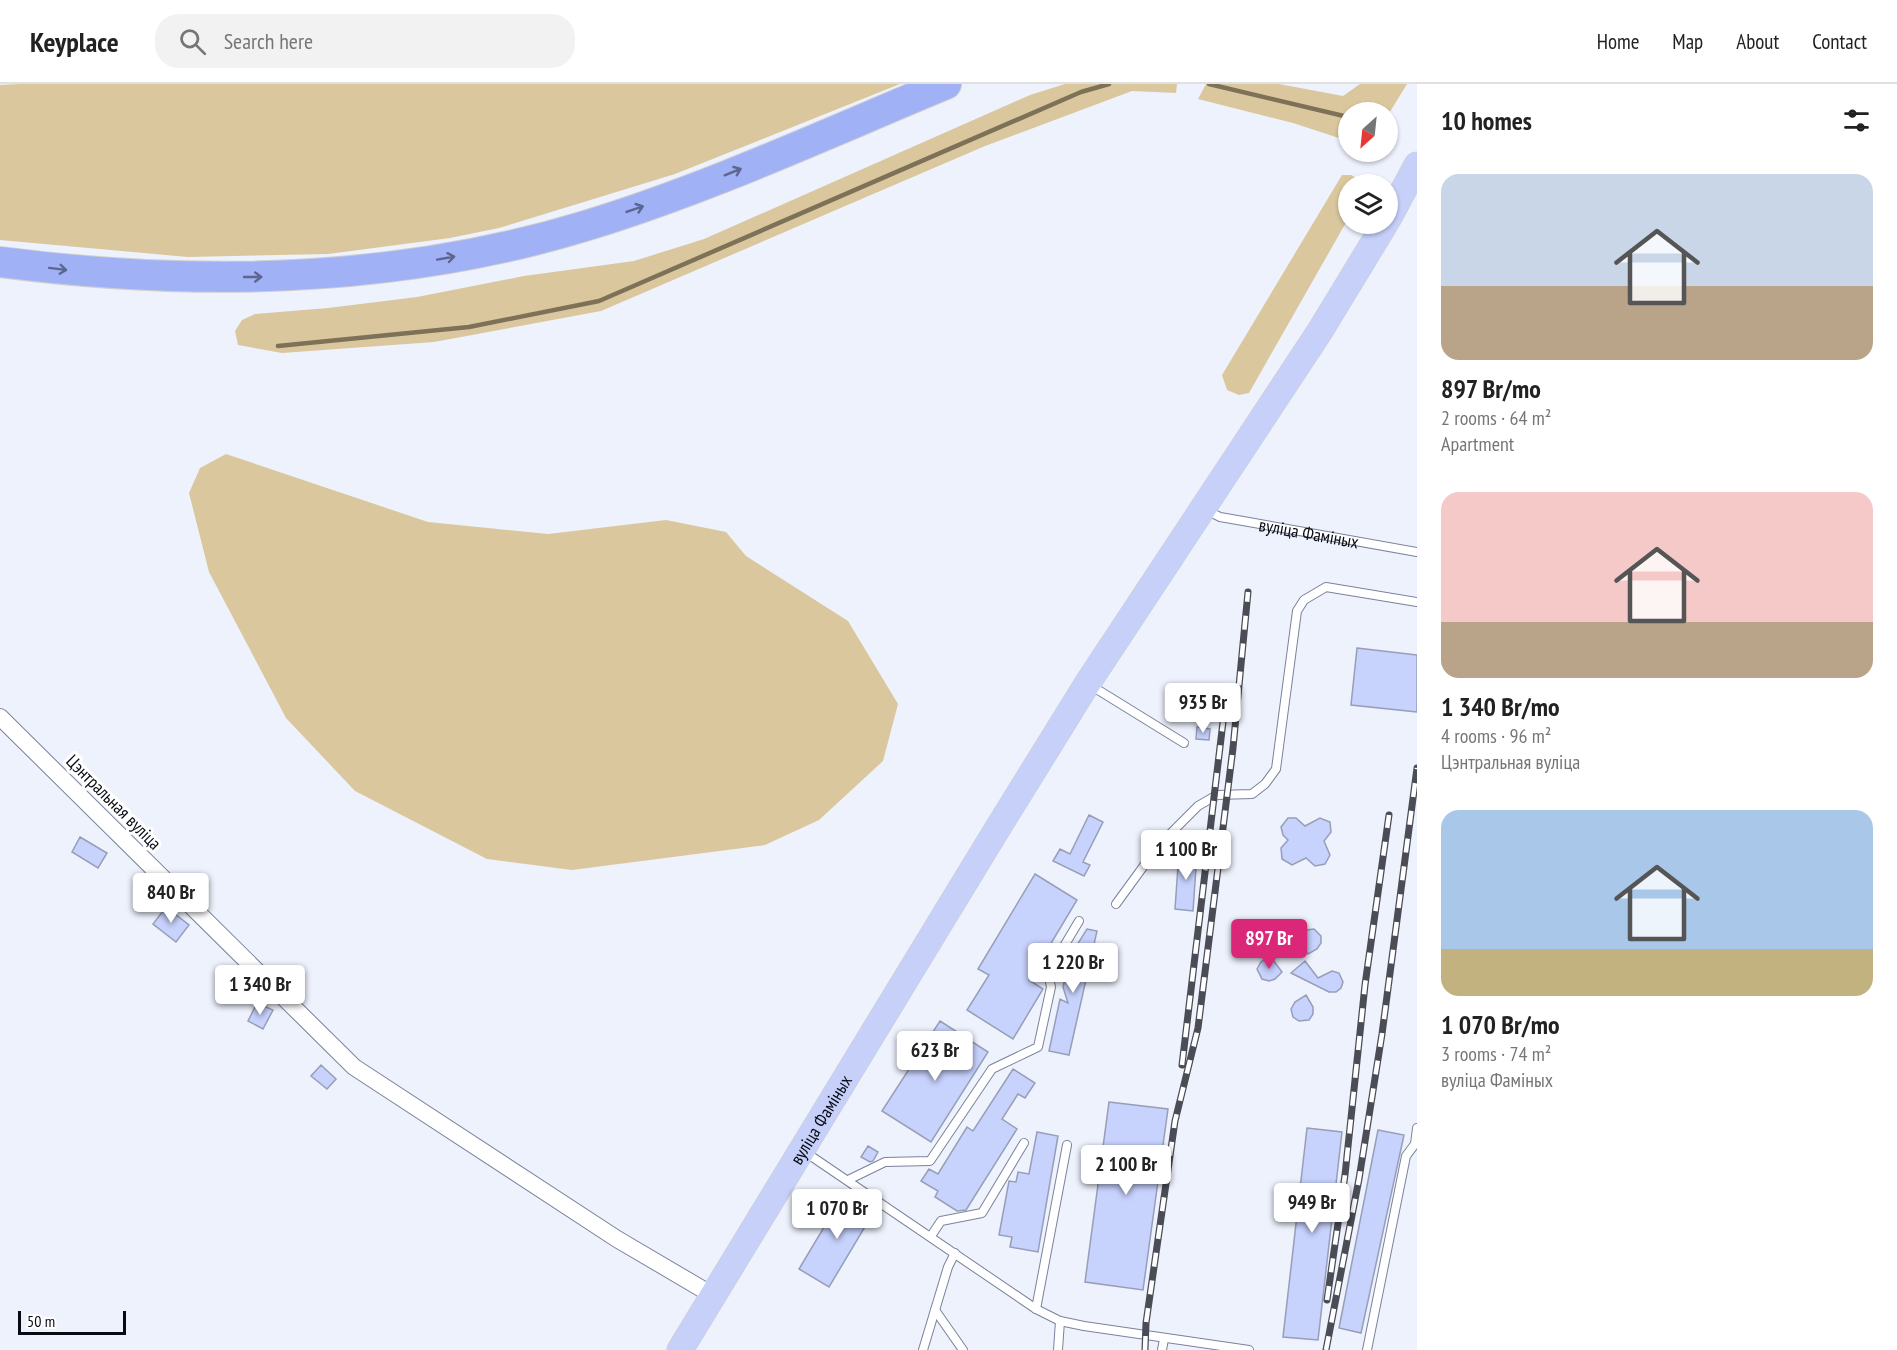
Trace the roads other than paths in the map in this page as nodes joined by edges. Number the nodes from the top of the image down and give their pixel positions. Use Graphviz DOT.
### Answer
graph roads {
  1 [pos="946,84"];
  2 [pos="1417,165"];
  3 [pos="1398,200"];
  4 [pos="1379,234"];
  5 [pos="0,262"];
  6 [pos="1202,508"];
  7 [pos="1417,552"];
  8 [pos="1417,602"];
  9 [pos="1087,684"];
  10 [pos="0,717"];
  11 [pos="1184,743"];
  12 [pos="1116,904"];
  13 [pos="1079,921"];
  14 [pos="1417,1128"];
  15 [pos="1024,1143"];
  16 [pos="1066,1145"];
  17 [pos="803,1150"];
  18 [pos="848,1180"];
  19 [pos="931,1236"];
  20 [pos="955,1253"];
  21 [pos="714,1296"];
  22 [pos="1036,1309"];
  23 [pos="935,1310"];
  24 [pos="1060,1321"];
  25 [pos="1164,1339"];
  26 [pos="1211,1347"];
  27 [pos="680,1350"];
  28 [pos="923,1350"];
  29 [pos="963,1350"];
  30 [pos="1058,1350"];
  31 [pos="1162,1350"];
  32 [pos="1249,1350"];
  33 [pos="1367,1350"];
  5 -- 1 [label="highway, one-way"];
  2 -- 3 [label="main road"];
  4 -- 6 [label="main road, вуліца Фаміных"];
  6 -- 7 [label="lane, вуліца Фаміных"];
  6 -- 9 [label="main road, вуліца Фаміных"];
  8 -- 12 [label="lane"];
  9 -- 11 [label="lane"];
  9 -- 17 [label="main road, вуліца Фаміных"];
  10 -- 21 [label="street, Цэнтральная вуліца"];
  13 -- 18 [label="lane"];
  14 -- 33 [label="lane"];
  15 -- 19 [label="lane"];
  16 -- 22 [label="lane"];
  17 -- 18 [label="lane"];
  17 -- 21 [label="main road, вуліца Фаміных"];
  18 -- 19 [label="lane"];
  19 -- 20 [label="lane"];
  20 -- 22 [label="lane"];
  20 -- 23 [label="lane"];
  21 -- 27 [label="main road, вуліца Фаміных"];
  22 -- 24 [label="lane"];
  23 -- 28 [label="lane"];
  23 -- 29 [label="lane"];
  24 -- 25 [label="lane"];
  24 -- 30 [label="lane"];
  25 -- 26 [label="lane"];
  25 -- 31 [label="lane"];
  26 -- 32 [label="lane"];
}
